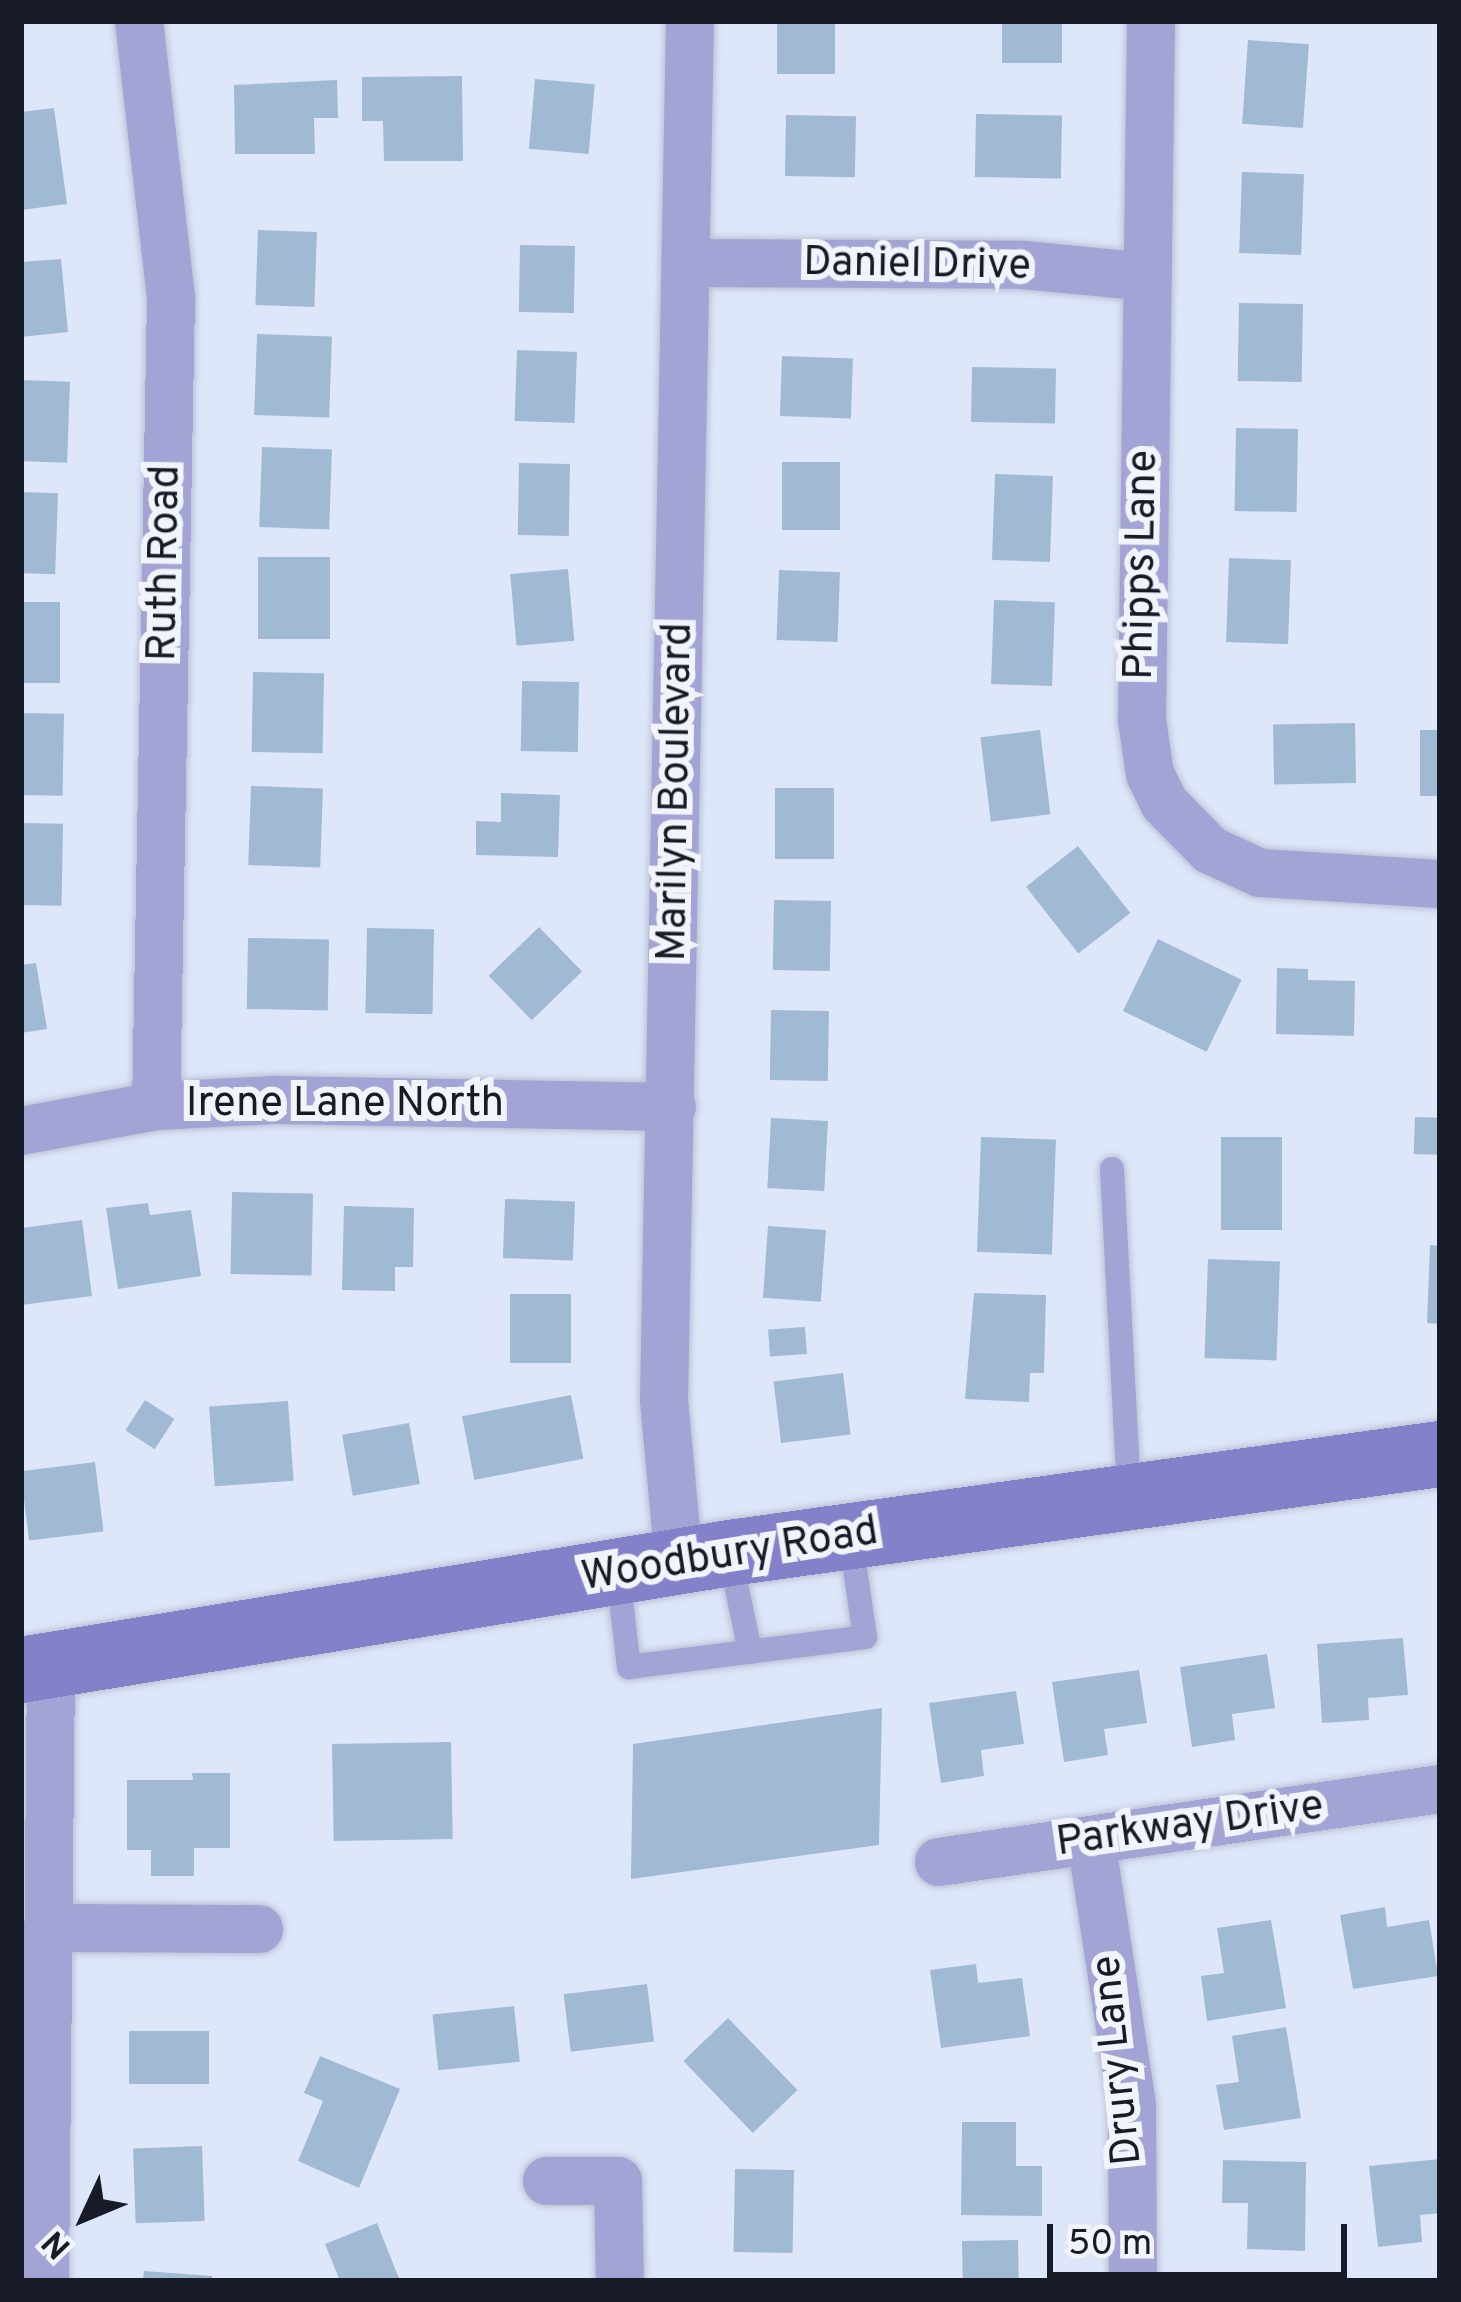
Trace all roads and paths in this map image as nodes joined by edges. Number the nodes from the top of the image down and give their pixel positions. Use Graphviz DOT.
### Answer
graph roads {
  1 [pos="140,21"];
  2 [pos="690,21"];
  3 [pos="1151,21"];
  4 [pos="687,263"];
  5 [pos="1147,278"];
  6 [pos="1440,884"];
  7 [pos="156,1106"];
  8 [pos="672,1107"];
  9 [pos="21,1131"];
  10 [pos="1112,1168"];
  11 [pos="1440,1454"];
  12 [pos="1129,1500"];
  13 [pos="850,1536"];
  14 [pos="676,1562"];
  15 [pos="750,1652"];
  16 [pos="36,1667"];
  17 [pos="1440,1790"];
  18 [pos="1091,1840"];
  19 [pos="939,1862"];
  20 [pos="50,1928"];
  21 [pos="260,1929"];
  22 [pos="547,2181"];
  23 [pos="45,2281"];
  24 [pos="620,2281"];
  25 [pos="1133,2281"];
  1 -- 7 [label="street, Ruth Road"];
  2 -- 4 [label="street, Marilyn Boulevard"];
  3 -- 5 [label="street, Phipps Lane"];
  4 -- 5 [label="street, Daniel Drive"];
  4 -- 8 [label="street, Marilyn Boulevard"];
  5 -- 6 [label="street, Phipps Lane"];
  7 -- 8 [label="street, Irene Lane North"];
  7 -- 9 [label="street, Irene Lane North"];
  8 -- 14 [label="street, Marilyn Boulevard"];
  10 -- 12 [label="lane"];
  11 -- 12 [label="main road, Woodbury Road"];
  12 -- 13 [label="main road, Woodbury Road"];
  13 -- 14 [label="main road, Woodbury Road"];
  13 -- 15 [label="lane"];
  14 -- 15 [label="lane"];
  14 -- 15 [label="lane"];
  14 -- 16 [label="main road, Woodbury Road"];
  16 -- 20 [label="street"];
  17 -- 18 [label="street, Parkway Drive"];
  18 -- 19 [label="street, Parkway Drive"];
  18 -- 25 [label="street, Drury Lane"];
  20 -- 21 [label="street"];
  20 -- 23 [label="street"];
  22 -- 24 [label="street"];
}
